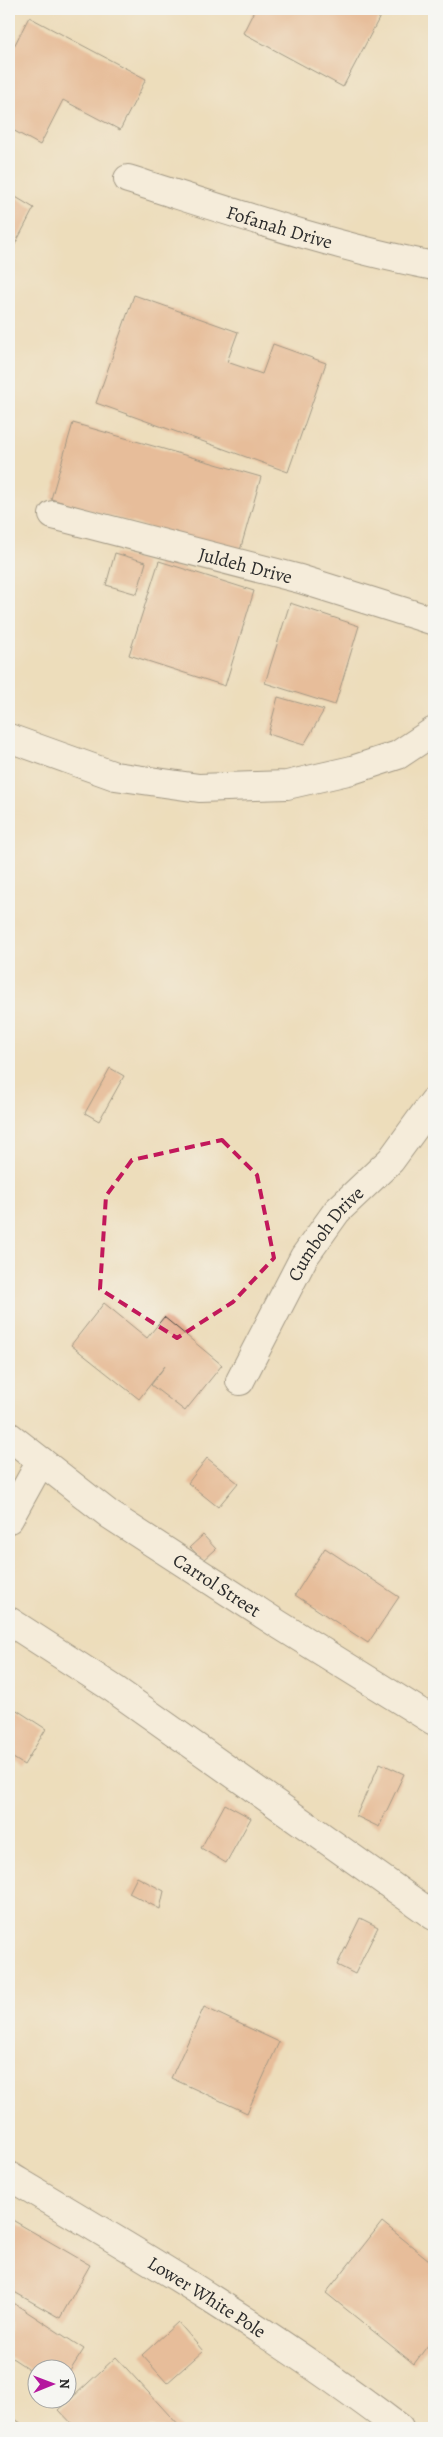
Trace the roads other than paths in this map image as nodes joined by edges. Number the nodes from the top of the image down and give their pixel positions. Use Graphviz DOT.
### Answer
graph roads {
  1 [pos="128,179"];
  2 [pos="434,266"];
  3 [pos="53,515"];
  4 [pos="434,621"];
  5 [pos="434,731"];
  6 [pos="9,738"];
  7 [pos="434,1101"];
  8 [pos="240,1381"];
  9 [pos="9,1436"];
  10 [pos="41,1461"];
  11 [pos="9,1519"];
  12 [pos="9,1621"];
  13 [pos="434,1721"];
  14 [pos="434,1916"];
  15 [pos="9,2176"];
  16 [pos="399,2428"];
  1 -- 2 [label="street, Fofanah Drive"];
  3 -- 4 [label="street, Juldeh Drive"];
  5 -- 6 [label="street"];
  7 -- 8 [label="street, Cumboh Drive"];
  9 -- 10 [label="street, Carrol Street"];
  10 -- 11 [label="street"];
  10 -- 13 [label="street, Carrol Street"];
  12 -- 14 [label="street"];
  15 -- 16 [label="street, Lower White Pole"];
}
